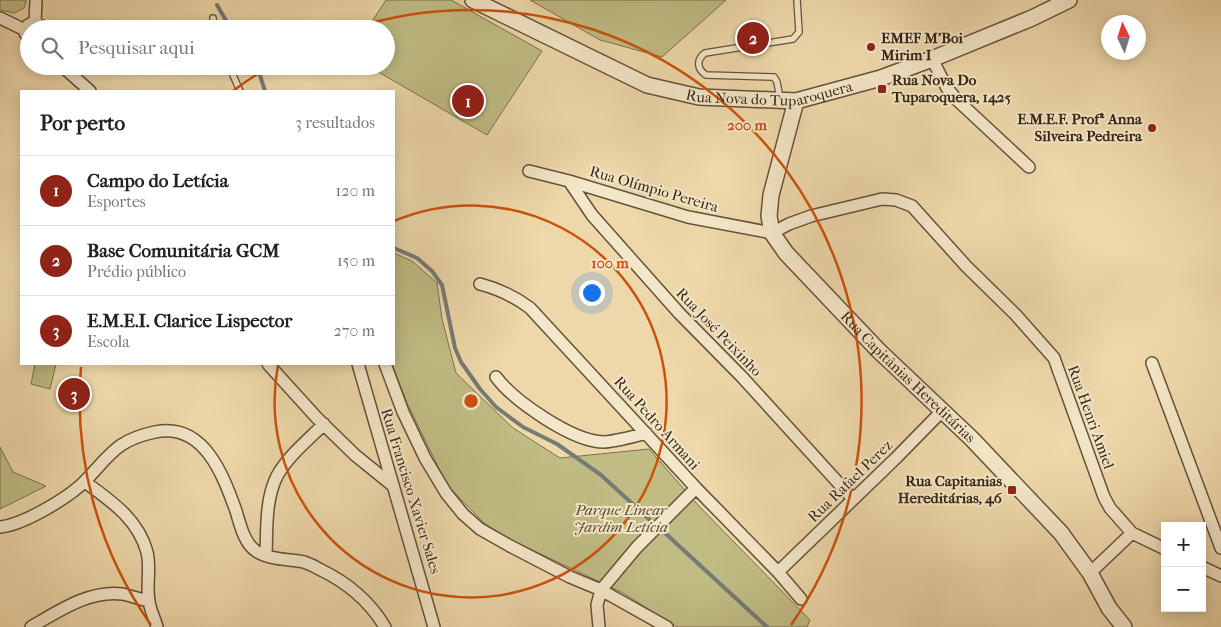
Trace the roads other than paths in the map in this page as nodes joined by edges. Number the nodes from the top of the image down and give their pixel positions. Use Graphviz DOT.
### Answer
graph roads {
  1 [pos="36,0"];
  2 [pos="473,0"];
  3 [pos="797,0"];
  4 [pos="1069,0"];
  5 [pos="0,18"];
  6 [pos="38,20"];
  7 [pos="20,30"];
  8 [pos="932,59"];
  9 [pos="72,75"];
  10 [pos="233,75"];
  11 [pos="89,90"];
  12 [pos="240,90"];
  13 [pos="788,101"];
  14 [pos="1030,167"];
  15 [pos="529,172"];
  16 [pos="569,181"];
  17 [pos="772,233"];
  18 [pos="480,284"];
  19 [pos="1152,363"];
  20 [pos="269,365"];
  21 [pos="358,365"];
  22 [pos="385,365"];
  23 [pos="496,377"];
  24 [pos="942,411"];
  25 [pos="324,424"];
  26 [pos="646,433"];
  27 [pos="85,482"];
  28 [pos="392,485"];
  29 [pos="696,488"];
  30 [pos="853,499"];
  31 [pos="0,526"];
  32 [pos="1132,534"];
  33 [pos="1161,547"];
  34 [pos="1221,548"];
  35 [pos="266,556"];
  36 [pos="1206,569"];
  37 [pos="778,572"];
  38 [pos="1090,573"];
  39 [pos="1221,576"];
  40 [pos="601,590"];
  41 [pos="801,598"];
  42 [pos="149,601"];
  43 [pos="31,627"];
  44 [pos="157,627"];
  45 [pos="385,627"];
  46 [pos="435,627"];
  47 [pos="599,627"];
  48 [pos="667,627"];
  49 [pos="1124,627"];
  1 -- 6 [label="street"];
  2 -- 13 [label="street, Rua Nova do Tuparoquera"];
  3 -- 13 [label="lane"];
  4 -- 8 [label="street, Rua Nova do Tuparoquera"];
  5 -- 7 [label="street"];
  8 -- 13 [label="street, Rua Nova do Tuparoquera"];
  8 -- 14 [label="street"];
  9 -- 11 [label="street"];
  10 -- 12 [label="lane"];
  13 -- 17 [label="street, Rua Capitânias Hereditárias"];
  15 -- 16 [label="street, Rua Olímpio Pereira"];
  16 -- 17 [label="street, Rua Olímpio Pereira"];
  16 -- 30 [label="street, Rua José Peixinho"];
  17 -- 24 [label="street, Rua Capitânias Hereditárias"];
  17 -- 32 [label="street, Rua Henri Amiel"];
  18 -- 26 [label="street, Rua Pedro Armani"];
  19 -- 34 [label="street"];
  20 -- 25 [label="street"];
  21 -- 28 [label="street, Rua Francisco Xavier Sales"];
  22 -- 40 [label="street"];
  23 -- 26 [label="street"];
  24 -- 30 [label="street, Rua Rafael Perez"];
  24 -- 38 [label="street, Rua Capitânias Hereditárias"];
  25 -- 28 [label="street"];
  25 -- 35 [label="street"];
  26 -- 29 [label="street, Rua Pedro Armani"];
  27 -- 31 [label="street"];
  27 -- 35 [label="street"];
  27 -- 42 [label="street"];
  28 -- 46 [label="street, Rua Francisco Xavier Sales"];
  29 -- 37 [label="street, Rua Pedro Armani"];
  29 -- 40 [label="street"];
  30 -- 37 [label="street, Rua Rafael Perez"];
  32 -- 33 [label="street"];
  32 -- 38 [label="street"];
  35 -- 45 [label="street"];
  36 -- 39 [label="street"];
  37 -- 41 [label="street, Rua Pedro Armani"];
  38 -- 49 [label="street, Rua Capitânias Hereditárias"];
  40 -- 47 [label="street"];
  40 -- 48 [label="street"];
  42 -- 43 [label="street"];
  42 -- 44 [label="street"];
}
